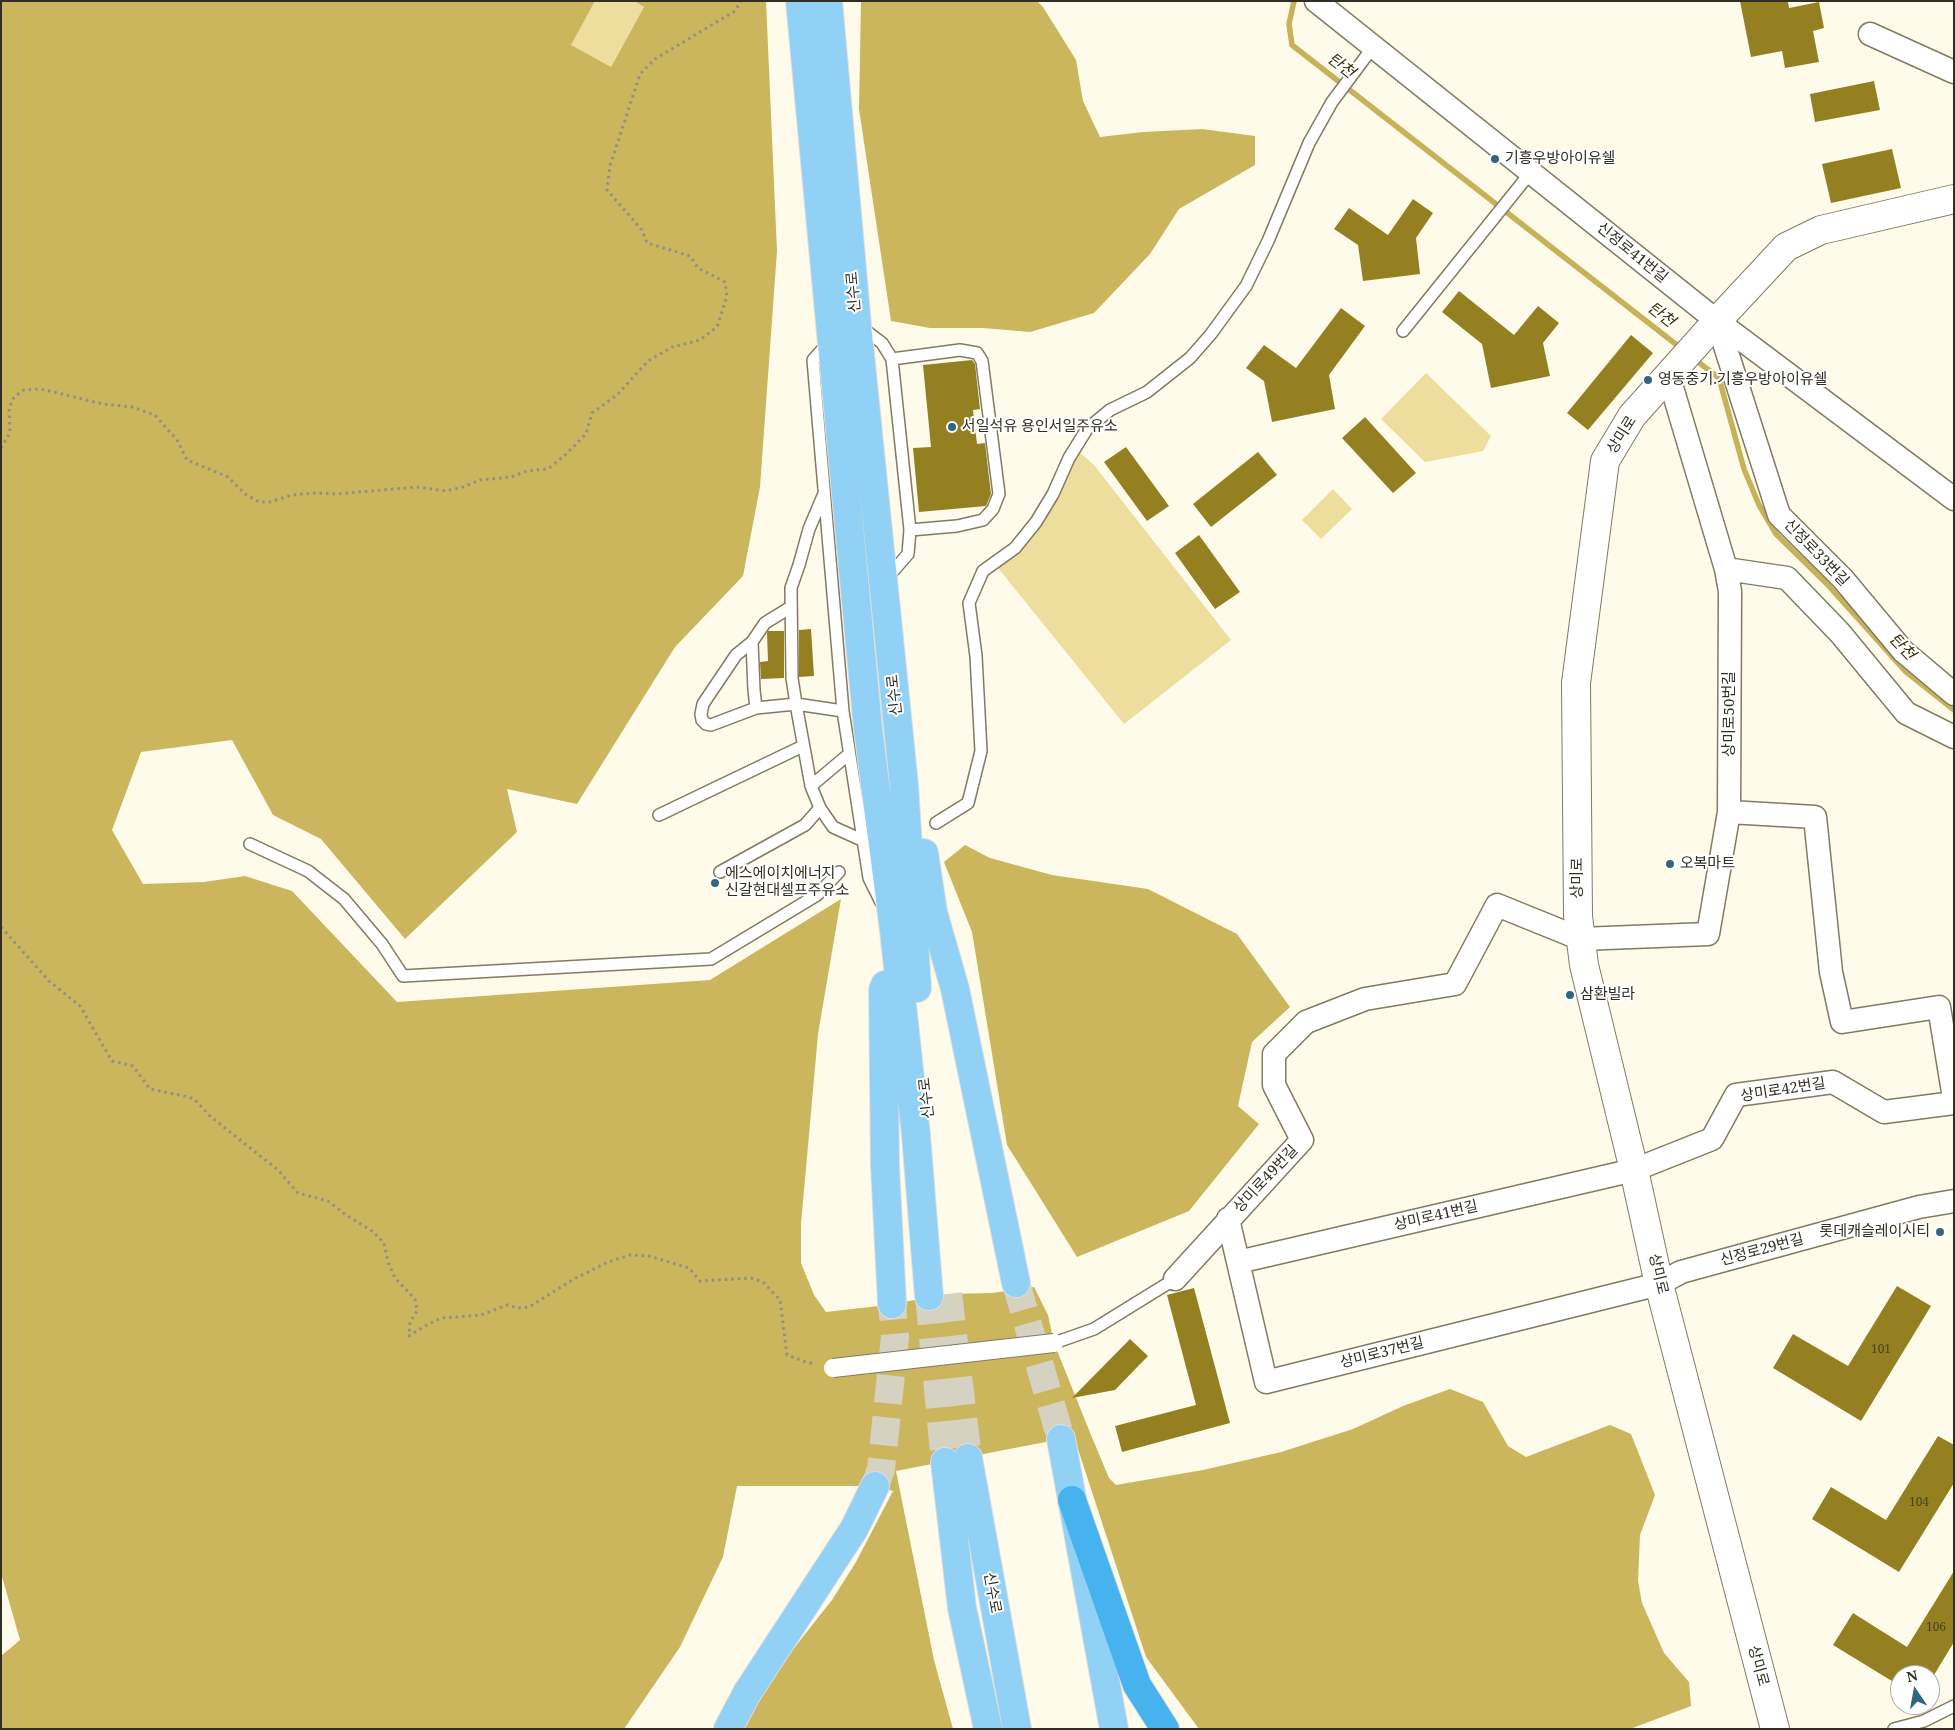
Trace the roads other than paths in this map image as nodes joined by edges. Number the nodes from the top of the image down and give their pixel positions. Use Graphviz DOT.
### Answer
graph roads {
  1 [pos="800,1"];
  2 [pos="828,1"];
  3 [pos="1321,5"];
  4 [pos="1870,34"];
  5 [pos="1374,47"];
  6 [pos="1954,72"];
  7 [pos="1531,172"];
  8 [pos="1954,199"];
  9 [pos="1717,321"];
  10 [pos="857,325"];
  11 [pos="1403,331"];
  12 [pos="831,338"];
  13 [pos="892,359"];
  14 [pos="1668,374"];
  15 [pos="824,494"];
  16 [pos="1954,499"];
  17 [pos="910,530"];
  18 [pos="1726,569"];
  19 [pos="884,582"];
  20 [pos="791,607"];
  21 [pos="752,642"];
  22 [pos="1954,694"];
  23 [pos="796,704"];
  24 [pos="756,708"];
  25 [pos="842,712"];
  26 [pos="1954,737"];
  27 [pos="803,746"];
  28 [pos="849,754"];
  29 [pos="904,785"];
  30 [pos="810,786"];
  31 [pos="820,808"];
  32 [pos="1729,812"];
  33 [pos="659,815"];
  34 [pos="936,823"];
  35 [pos="864,841"];
  36 [pos="250,844"];
  37 [pos="720,872"];
  38 [pos="839,872"];
  39 [pos="1581,939"];
  40 [pos="894,941"];
  41 [pos="1954,1098"];
  42 [pos="1954,1103"];
  43 [pos="1634,1170"];
  44 [pos="1954,1201"];
  45 [pos="1228,1219"];
  46 [pos="1238,1262"];
  47 [pos="1176,1279"];
  48 [pos="1016,1283"];
  49 [pos="1660,1284"];
  50 [pos="892,1304"];
  51 [pos="1054,1343"];
  52 [pos="833,1368"];
  53 [pos="1061,1439"];
  54 [pos="874,1486"];
  55 [pos="1072,1500"];
  56 [pos="1954,1706"];
  57 [pos="728,1729"];
  58 [pos="988,1729"];
  59 [pos="1017,1729"];
  60 [pos="1114,1729"];
  61 [pos="1165,1729"];
  62 [pos="1775,1729"];
  63 [pos="1894,1729"];
  1 -- 12 [label="main road, 신수로"];
  2 -- 10 [label="main road, 신수로"];
  3 -- 5 [label="street, 신정로41번길"];
  4 -- 6 [label="street"];
  5 -- 7 [label="street, 신정로41번길"];
  5 -- 34 [label="lane"];
  7 -- 9 [label="street, 신정로41번길"];
  7 -- 11 [label="lane"];
  8 -- 9 [label="street, 상미로"];
  9 -- 14 [label="street, 상미로"];
  9 -- 16 [label="street, 신정로41번길"];
  9 -- 22 [label="street, 신정로33번길"];
  10 -- 13 [label="lane"];
  10 -- 19 [label="main road, 신수로"];
  12 -- 15 [label="lane"];
  12 -- 40 [label="main road, 신수로"];
  13 -- 17 [label="lane"];
  13 -- 17 [label="lane"];
  14 -- 18 [label="street, 상미로50번길"];
  14 -- 39 [label="street, 상미로"];
  15 -- 20 [label="lane"];
  15 -- 25 [label="lane"];
  17 -- 19 [label="lane"];
  18 -- 26 [label="street"];
  18 -- 32 [label="street, 상미로50번길"];
  19 -- 29 [label="main road, 신수로"];
  20 -- 21 [label="lane"];
  20 -- 23 [label="lane"];
  21 -- 24 [label="lane"];
  21 -- 24 [label="lane"];
  23 -- 24 [label="lane"];
  23 -- 25 [label="lane"];
  23 -- 27 [label="lane"];
  25 -- 28 [label="lane"];
  27 -- 30 [label="lane"];
  27 -- 33 [label="lane"];
  28 -- 30 [label="lane"];
  28 -- 35 [label="lane"];
  29 -- 40 [label="main road, 신수로"];
  29 -- 48 [label="main road"];
  30 -- 31 [label="lane"];
  31 -- 35 [label="lane"];
  31 -- 37 [label="lane"];
  32 -- 39 [label="street, 상미로50번길"];
  32 -- 41 [label="street"];
  35 -- 40 [label="lane"];
  36 -- 38 [label="lane"];
  39 -- 43 [label="street, 상미로"];
  39 -- 45 [label="street, 상미로49번길"];
  40 -- 50 [label="main road"];
  42 -- 43 [label="street, 상미로42번길"];
  43 -- 46 [label="street, 상미로41번길"];
  43 -- 49 [label="street, 상미로"];
  44 -- 49 [label="street, 신정로29번길"];
  45 -- 46 [label="street, 상미로37번길"];
  45 -- 47 [label="street, 상미로49번길"];
  46 -- 49 [label="street, 상미로37번길"];
  47 -- 51 [label="lane"];
  49 -- 62 [label="street, 상미로"];
  51 -- 52 [label="street, bridge"];
  53 -- 55 [label="main road"];
  54 -- 57 [label="main road"];
  55 -- 60 [label="main road"];
  55 -- 61 [label="highway"];
  56 -- 63 [label="lane"];
  58 -- 59 [label="main road, 신수로"];
}
